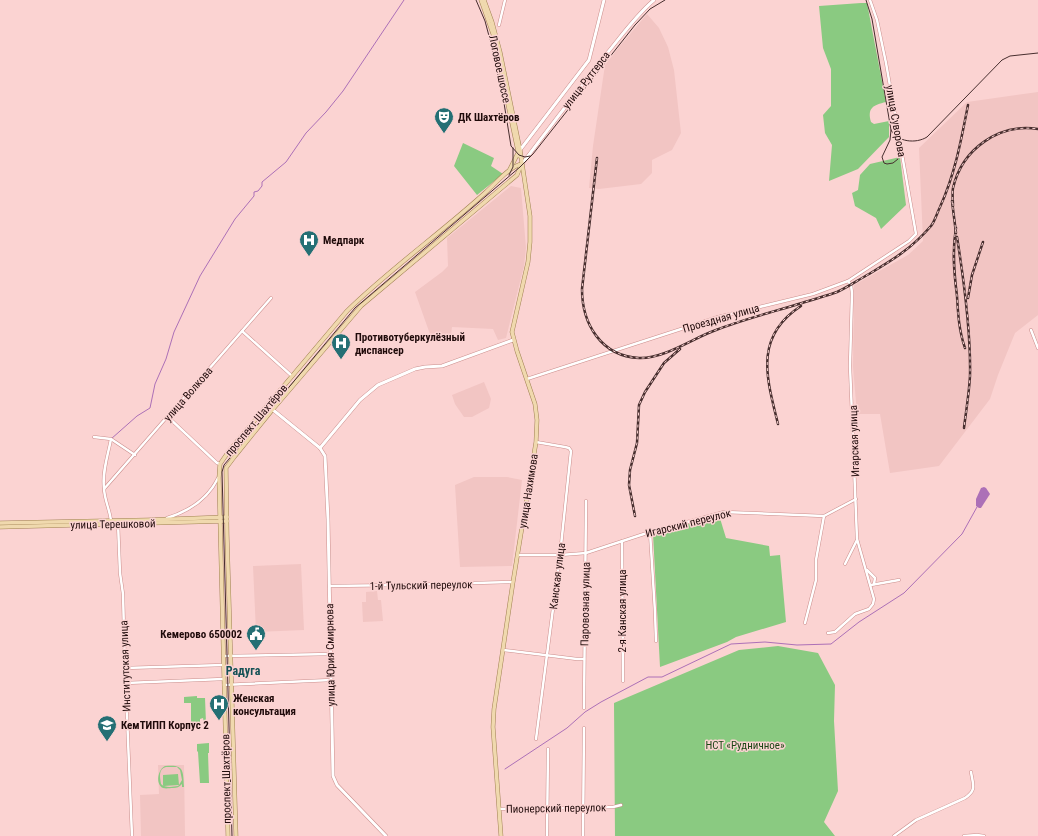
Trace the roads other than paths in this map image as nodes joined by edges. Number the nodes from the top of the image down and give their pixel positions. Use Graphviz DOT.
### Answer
graph roads {
  1 [pos="482,0"];
  2 [pos="505,0"];
  3 [pos="604,0"];
  4 [pos="654,0"];
  5 [pos="870,0"];
  6 [pos="499,25"];
  7 [pos="586,64"];
  8 [pos="596,68"];
  9 [pos="519,151"];
  10 [pos="521,164"];
  11 [pos="510,170"];
  12 [pos="909,241"];
  13 [pos="848,280"];
  14 [pos="271,298"];
  15 [pos="1031,330"];
  16 [pos="242,331"];
  17 [pos="513,340"];
  18 [pos="1038,348"];
  19 [pos="292,376"];
  20 [pos="526,380"];
  21 [pos="267,405"];
  22 [pos="273,409"];
  23 [pos="168,417"];
  24 [pos="94,437"];
  25 [pos="111,439"];
  26 [pos="536,442"];
  27 [pos="320,448"];
  28 [pos="135,455"];
  29 [pos="220,464"];
  30 [pos="218,478"];
  31 [pos="104,489"];
  32 [pos="856,499"];
  33 [pos="586,501"];
  34 [pos="824,516"];
  35 [pos="163,519"];
  36 [pos="220,519"];
  37 [pos="227,519"];
  38 [pos="0,523"];
  39 [pos="111,523"];
  40 [pos="118,523"];
  41 [pos="0,527"];
  42 [pos="650,532"];
  43 [pos="858,539"];
  44 [pos="622,541"];
  45 [pos="586,553"];
  46 [pos="518,555"];
  47 [pos="560,555"];
  48 [pos="845,564"];
  49 [pos="867,570"];
  50 [pos="899,580"];
  51 [pos="513,582"];
  52 [pos="872,584"];
  53 [pos="329,586"];
  54 [pos="805,623"];
  55 [pos="828,633"];
  56 [pos="656,641"];
  57 [pos="503,650"];
  58 [pos="331,654"];
  59 [pos="547,655"];
  60 [pos="222,656"];
  61 [pos="230,656"];
  62 [pos="584,659"];
  63 [pos="223,665"];
  64 [pos="125,668"];
  65 [pos="223,679"];
  66 [pos="331,680"];
  67 [pos="623,681"];
  68 [pos="126,683"];
  69 [pos="223,685"];
  70 [pos="231,685"];
  71 [pos="584,708"];
  72 [pos="584,728"];
  73 [pos="536,739"];
  74 [pos="548,749"];
  75 [pos="971,772"];
  76 [pos="621,805"];
  77 [pos="547,808"];
  78 [pos="582,808"];
  79 [pos="498,809"];
  80 [pos="132,836"];
  81 [pos="228,836"];
  82 [pos="236,836"];
  83 [pos="386,836"];
  84 [pos="501,836"];
  85 [pos="547,836"];
  86 [pos="583,836"];
  87 [pos="894,836"];
  88 [pos="964,836"];
  89 [pos="984,836"];
  1 -- 9 [label="main road, Логовое шоссе"];
  2 -- 6 [label="street"];
  3 -- 7 [label="street, улица Рутгерса"];
  4 -- 8 [label="street, улица Рутгерса"];
  5 -- 12 [label="street, улица Суворова"];
  7 -- 8 [label="street"];
  7 -- 9 [label="street, улица Рутгерса"];
  8 -- 10 [label="street, улица Рутгерса"];
  9 -- 10 [label="main road, улица Нахимова"];
  9 -- 11 [label="main road, проспект Шахтёров"];
  10 -- 11 [label="main road"];
  10 -- 17 [label="main road, улица Нахимова"];
  10 -- 22 [label="main road, проспект Шахтёров"];
  11 -- 19 [label="main road, проспект Шахтёров"];
  12 -- 13 [label="street, Проездная улица"];
  13 -- 20 [label="street, Проездная улица"];
  13 -- 32 [label="street, Игарская улица"];
  14 -- 16 [label="street, улица Волкова"];
  15 -- 18 [label="street"];
  16 -- 19 [label="street"];
  16 -- 23 [label="street, улица Волкова"];
  17 -- 20 [label="main road, улица Нахимова"];
  17 -- 27 [label="street"];
  19 -- 21 [label="main road, проспект Шахтёров"];
  20 -- 26 [label="main road, улица Нахимова"];
  21 -- 22 [label="street"];
  21 -- 29 [label="main road, проспект Шахтёров"];
  22 -- 27 [label="street"];
  22 -- 37 [label="main road, проспект Шахтёров"];
  23 -- 28 [label="street, улица Волкова"];
  23 -- 29 [label="street"];
  24 -- 25 [label="street"];
  25 -- 28 [label="street"];
  25 -- 31 [label="street"];
  26 -- 46 [label="main road, улица Нахимова"];
  26 -- 47 [label="street, Канская улица"];
  27 -- 53 [label="street, улица Юрия Смирнова"];
  28 -- 31 [label="street, улица Волкова"];
  29 -- 30 [label="main road, проспект Шахтёров"];
  30 -- 35 [label="street"];
  30 -- 36 [label="main road, проспект Шахтёров"];
  31 -- 39 [label="street"];
  32 -- 34 [label="street, Игарский переулок"];
  32 -- 43 [label="street, Игарская улица"];
  33 -- 45 [label="street, Паровозная улица"];
  34 -- 42 [label="street, Игарский переулок"];
  34 -- 54 [label="street"];
  35 -- 36 [label="main road, улица Терешковой"];
  35 -- 40 [label="main road, улица Терешковой"];
  36 -- 37 [label="main road, улица Терешковой"];
  36 -- 40 [label="main road, улица Терешковой"];
  36 -- 60 [label="main road, проспект Шахтёров"];
  37 -- 61 [label="main road, проспект Шахтёров"];
  38 -- 39 [label="main road, улица Терешковой"];
  39 -- 40 [label="main road, улица Терешковой"];
  39 -- 41 [label="main road, улица Терешковой"];
  40 -- 64 [label="street, Институтская улица"];
  42 -- 44 [label="street, Игарский переулок"];
  42 -- 56 [label="street"];
  43 -- 48 [label="street"];
  43 -- 49 [label="street, Игарская улица"];
  44 -- 45 [label="street, Игарский переулок"];
  44 -- 67 [label="street, 2-я Канская улица"];
  45 -- 47 [label="street, Игарский переулок"];
  45 -- 62 [label="street, Паровозная улица"];
  46 -- 47 [label="street, Игарский переулок"];
  46 -- 51 [label="main road, улица Нахимова"];
  47 -- 59 [label="street, Канская улица"];
  49 -- 52 [label="street, Игарская улица"];
  49 -- 52 [label="street"];
  50 -- 52 [label="street"];
  51 -- 53 [label="street, 1-й Тульский переулок"];
  51 -- 57 [label="main road, улица Нахимова"];
  52 -- 55 [label="street, Игарская улица"];
  53 -- 58 [label="street, улица Юрия Смирнова"];
  57 -- 59 [label="street"];
  57 -- 79 [label="main road, улица Нахимова"];
  58 -- 61 [label="street"];
  58 -- 66 [label="street, улица Юрия Смирнова"];
  59 -- 62 [label="street"];
  59 -- 73 [label="street, Канская улица"];
  60 -- 61 [label="street"];
  60 -- 63 [label="main road, проспект Шахтёров"];
  61 -- 70 [label="main road, проспект Шахтёров"];
  62 -- 71 [label="street, Паровозная улица"];
  63 -- 64 [label="street"];
  63 -- 65 [label="main road, проспект Шахтёров"];
  64 -- 68 [label="street, Институтская улица"];
  65 -- 68 [label="street"];
  65 -- 69 [label="main road, проспект Шахтёров"];
  66 -- 70 [label="street"];
  66 -- 83 [label="street, улица Юрия Смирнова"];
  68 -- 80 [label="street, Институтская улица"];
  69 -- 70 [label="street"];
  69 -- 81 [label="main road, проспект Шахтёров"];
  70 -- 82 [label="main road, проспект Шахтёров"];
  72 -- 78 [label="street"];
  74 -- 77 [label="street"];
  75 -- 87 [label="street"];
  76 -- 78 [label="street, Пионерский переулок"];
  77 -- 78 [label="street, Пионерский переулок"];
  77 -- 79 [label="street, Пионерский переулок"];
  77 -- 85 [label="street"];
  78 -- 86 [label="street"];
  79 -- 84 [label="main road, улица Нахимова"];
  88 -- 89 [label="street"];
}
